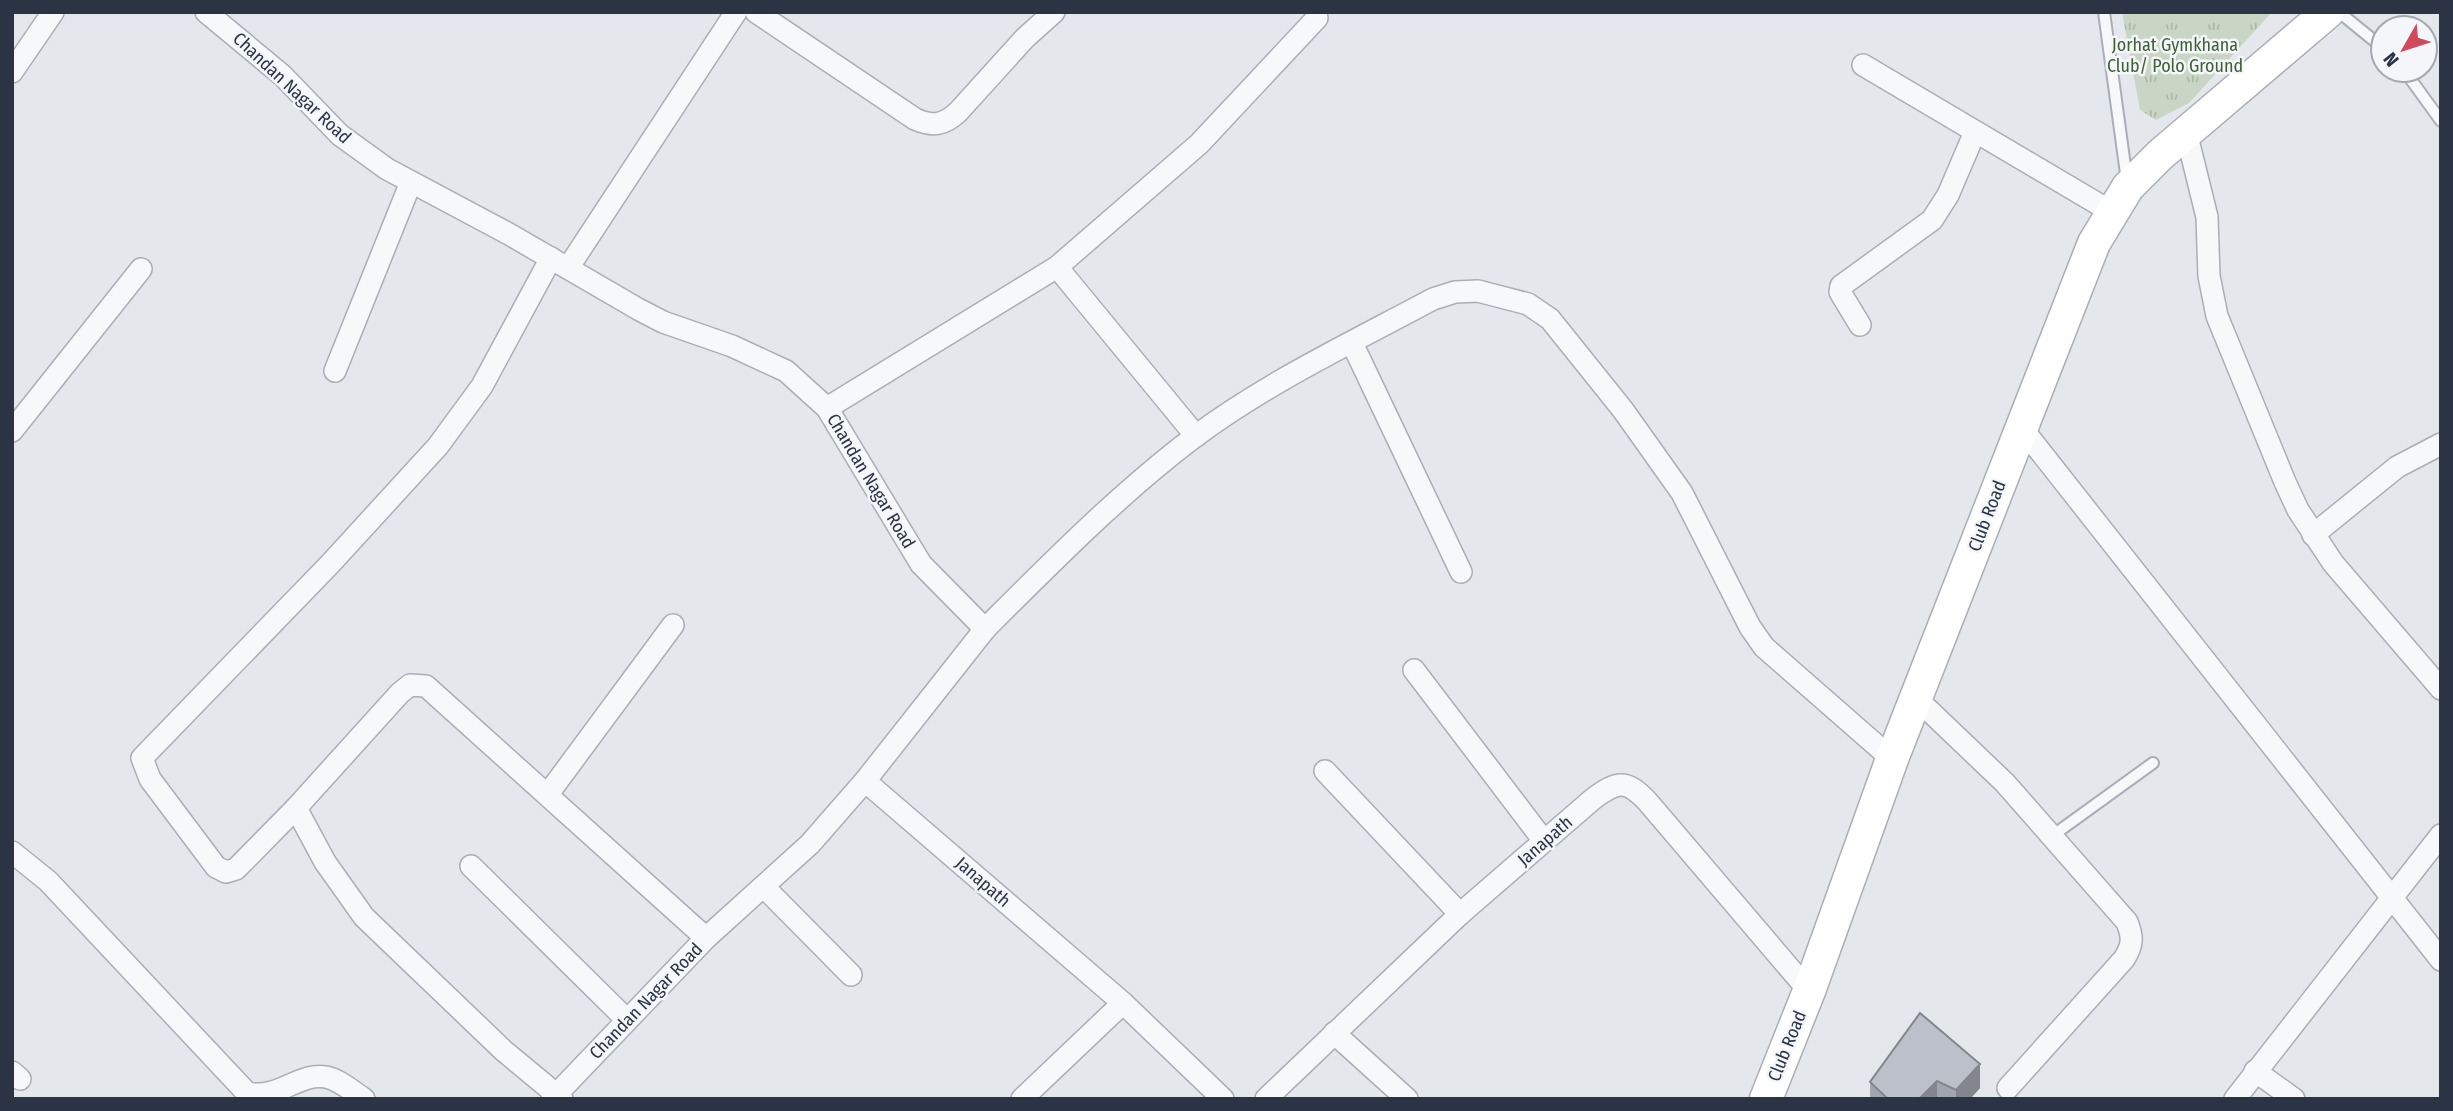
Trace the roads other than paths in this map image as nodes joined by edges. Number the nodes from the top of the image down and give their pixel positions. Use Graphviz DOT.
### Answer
graph roads {
  1 [pos="53,12"];
  2 [pos="206,12"];
  3 [pos="736,12"];
  4 [pos="756,12"];
  5 [pos="1054,12"];
  6 [pos="2104,12"];
  7 [pos="2328,12"];
  8 [pos="2339,12"];
  9 [pos="1317,18"];
  10 [pos="2369,37"];
  11 [pos="1863,65"];
  12 [pos="12,72"];
  13 [pos="2414,84"];
  14 [pos="2441,121"];
  15 [pos="1975,132"];
  16 [pos="2186,132"];
  17 [pos="411,182"];
  18 [pos="2119,199"];
  19 [pos="559,263"];
  20 [pos="1057,267"];
  21 [pos="141,269"];
  22 [pos="1860,326"];
  23 [pos="1352,343"];
  24 [pos="335,371"];
  25 [pos="827,408"];
  26 [pos="2021,427"];
  27 [pos="12,431"];
  28 [pos="1196,436"];
  29 [pos="2441,444"];
  30 [pos="2314,535"];
  31 [pos="1461,572"];
  32 [pos="673,625"];
  33 [pos="985,629"];
  34 [pos="1414,670"];
  35 [pos="2441,689"];
  36 [pos="1916,698"];
  37 [pos="1892,759"];
  38 [pos="2153,763"];
  39 [pos="1325,771"];
  40 [pos="865,781"];
  41 [pos="548,794"];
  42 [pos="296,808"];
  43 [pos="2052,835"];
  44 [pos="2441,835"];
  45 [pos="1544,841"];
  46 [pos="12,852"];
  47 [pos="471,866"];
  48 [pos="764,887"];
  49 [pos="2391,897"];
  50 [pos="1460,914"];
  51 [pos="706,939"];
  52 [pos="2441,960"];
  53 [pos="851,975"];
  54 [pos="1809,991"];
  55 [pos="1123,1003"];
  56 [pos="626,1019"];
  57 [pos="1334,1033"];
  58 [pos="2255,1071"];
  59 [pos="2008,1088"];
  60 [pos="556,1097"];
  61 [pos="364,1099"];
  62 [pos="1022,1099"];
  63 [pos="1223,1099"];
  64 [pos="1266,1099"];
  65 [pos="1407,1099"];
  66 [pos="1766,1099"];
  67 [pos="2235,1099"];
  68 [pos="2294,1099"];
  1 -- 12 [label="street"];
  2 -- 17 [label="street, Chandan Nagar Road"];
  3 -- 19 [label="street"];
  4 -- 5 [label="street"];
  6 -- 18 [label="lane"];
  7 -- 16 [label="street, Club Road"];
  8 -- 10 [label="lane"];
  9 -- 20 [label="street"];
  11 -- 15 [label="street"];
  13 -- 14 [label="lane"];
  15 -- 18 [label="street"];
  15 -- 22 [label="street"];
  16 -- 18 [label="street, Club Road"];
  16 -- 30 [label="street"];
  17 -- 19 [label="street, Chandan Nagar Road"];
  17 -- 24 [label="street"];
  18 -- 26 [label="street, Club Road"];
  19 -- 25 [label="street, Chandan Nagar Road"];
  19 -- 42 [label="street"];
  20 -- 25 [label="street"];
  20 -- 28 [label="street"];
  21 -- 27 [label="street"];
  23 -- 28 [label="street"];
  23 -- 31 [label="street"];
  23 -- 37 [label="street"];
  25 -- 33 [label="street, Chandan Nagar Road"];
  26 -- 36 [label="street, Club Road"];
  26 -- 49 [label="street"];
  28 -- 33 [label="street"];
  29 -- 30 [label="street"];
  30 -- 35 [label="street"];
  32 -- 41 [label="street"];
  33 -- 40 [label="street, Chandan Nagar Road"];
  34 -- 45 [label="street"];
  36 -- 37 [label="street, Club Road"];
  36 -- 43 [label="street"];
  37 -- 54 [label="street, Club Road"];
  38 -- 43 [label="lane"];
  39 -- 50 [label="street"];
  40 -- 48 [label="street, Chandan Nagar Road"];
  40 -- 55 [label="street, Janapath"];
  41 -- 42 [label="street"];
  41 -- 51 [label="street"];
  42 -- 60 [label="street"];
  43 -- 59 [label="street"];
  44 -- 49 [label="street"];
  45 -- 50 [label="street, Janapath"];
  45 -- 54 [label="street, Janapath"];
  46 -- 61 [label="street"];
  47 -- 56 [label="street"];
  48 -- 51 [label="street, Chandan Nagar Road"];
  48 -- 53 [label="street"];
  49 -- 52 [label="street"];
  49 -- 58 [label="street"];
  50 -- 57 [label="street, Janapath"];
  51 -- 56 [label="street, Chandan Nagar Road"];
  54 -- 66 [label="street, Club Road"];
  55 -- 62 [label="street"];
  55 -- 63 [label="street, Janapath"];
  56 -- 60 [label="street, Chandan Nagar Road"];
  57 -- 64 [label="street, Janapath"];
  57 -- 65 [label="street"];
  58 -- 67 [label="street"];
  58 -- 68 [label="street"];
}
